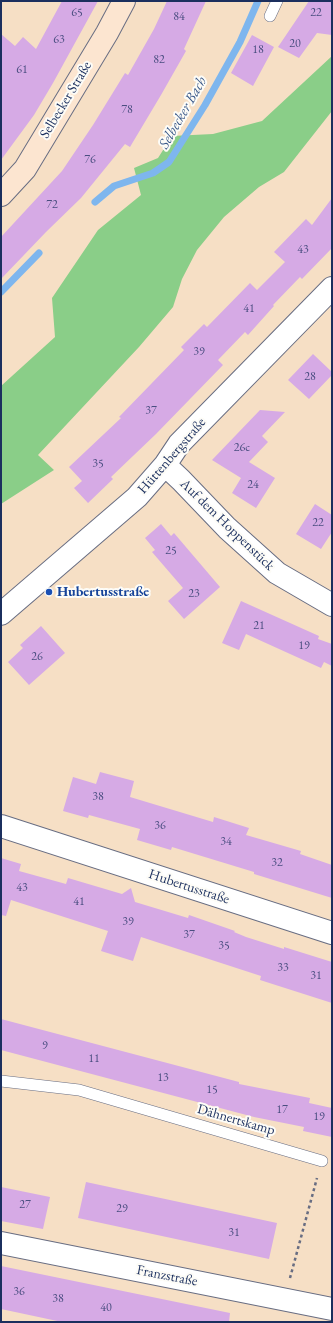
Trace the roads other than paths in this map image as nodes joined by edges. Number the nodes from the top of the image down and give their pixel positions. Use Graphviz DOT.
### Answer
graph roads {
  1 [pos="124,1"];
  2 [pos="277,1"];
  3 [pos="270,16"];
  4 [pos="1,195"];
  5 [pos="332,288"];
  6 [pos="165,465"];
  7 [pos="332,605"];
  8 [pos="1,614"];
  9 [pos="1,826"];
  10 [pos="332,933"];
  11 [pos="1,1081"];
  12 [pos="322,1161"];
  13 [pos="1,1243"];
  14 [pos="332,1309"];
  1 -- 4 [label="main road, Selbecker Straße"];
  2 -- 3 [label="lane"];
  5 -- 6 [label="street, Hüttenbergstraße"];
  6 -- 7 [label="street, Auf dem Hoppenstück"];
  6 -- 8 [label="street, Hüttenbergstraße"];
  9 -- 10 [label="street, Hubertusstraße"];
  11 -- 12 [label="lane, Dähnertskamp"];
  13 -- 14 [label="street, Franzstraße"];
}
